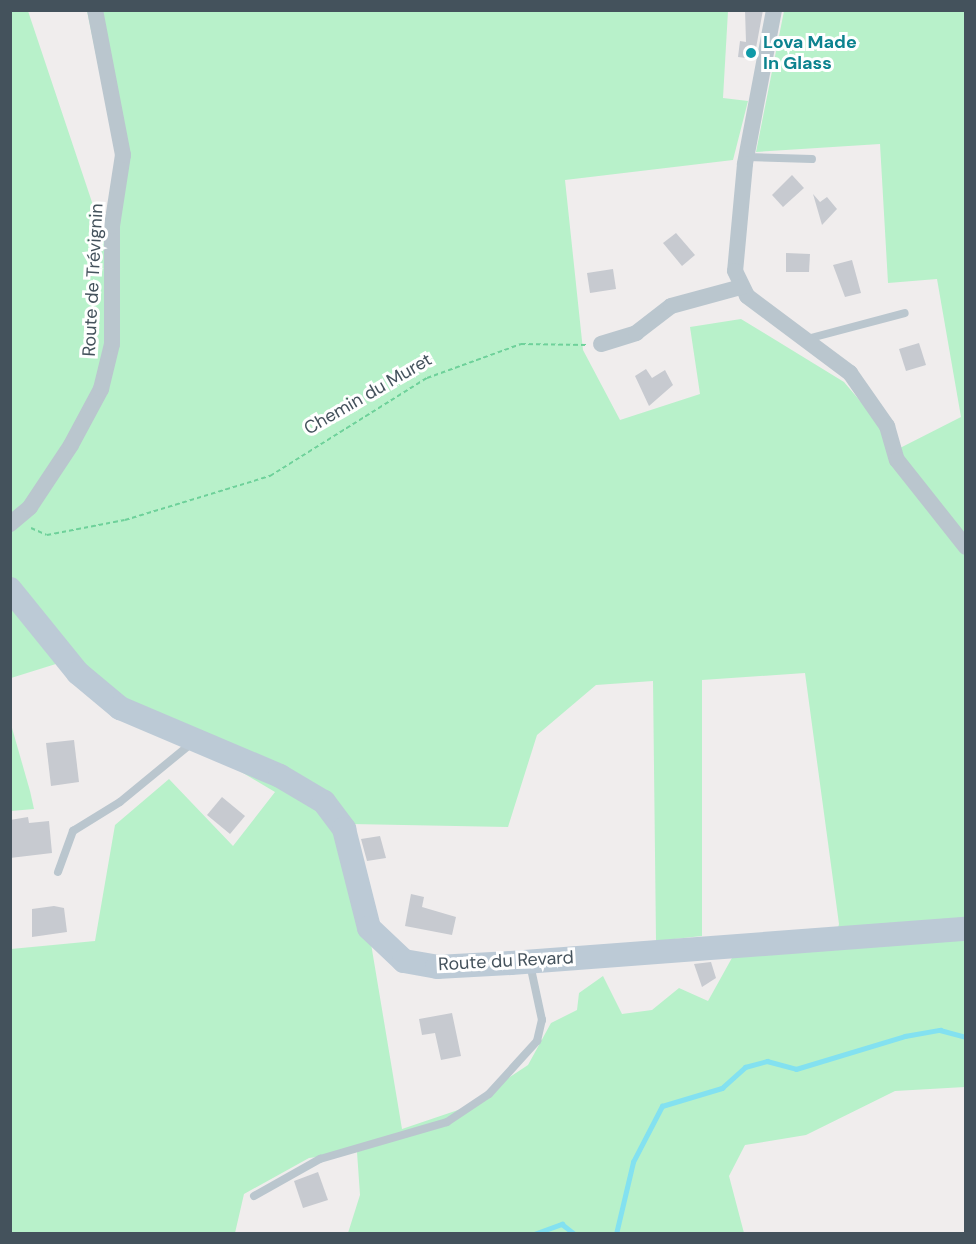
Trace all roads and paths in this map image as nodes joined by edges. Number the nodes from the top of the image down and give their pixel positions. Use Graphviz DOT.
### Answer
graph roads {
  1 [pos="94,10"];
  2 [pos="774,10"];
  3 [pos="747,157"];
  4 [pos="812,159"];
  5 [pos="741,287"];
  6 [pos="905,313"];
  7 [pos="807,339"];
  8 [pos="601,344"];
  9 [pos="12,523"];
  10 [pos="966,547"];
  11 [pos="10,589"];
  12 [pos="194,741"];
  13 [pos="58,872"];
  14 [pos="966,929"];
  15 [pos="530,961"];
  16 [pos="254,1196"];
  1 -- 9 [label="street, Route de Trévignin"];
  2 -- 3 [label="street"];
  3 -- 4 [label="lane"];
  3 -- 5 [label="street"];
  5 -- 7 [label="street"];
  5 -- 8 [label="street"];
  6 -- 7 [label="lane"];
  7 -- 10 [label="street"];
  8 -- 9 [label="path, Chemin du Muret"];
  11 -- 12 [label="main road, Route du Revard"];
  12 -- 13 [label="lane"];
  12 -- 15 [label="main road, Route du Revard"];
  14 -- 15 [label="main road, Route du Revard"];
  15 -- 16 [label="lane"];
}
